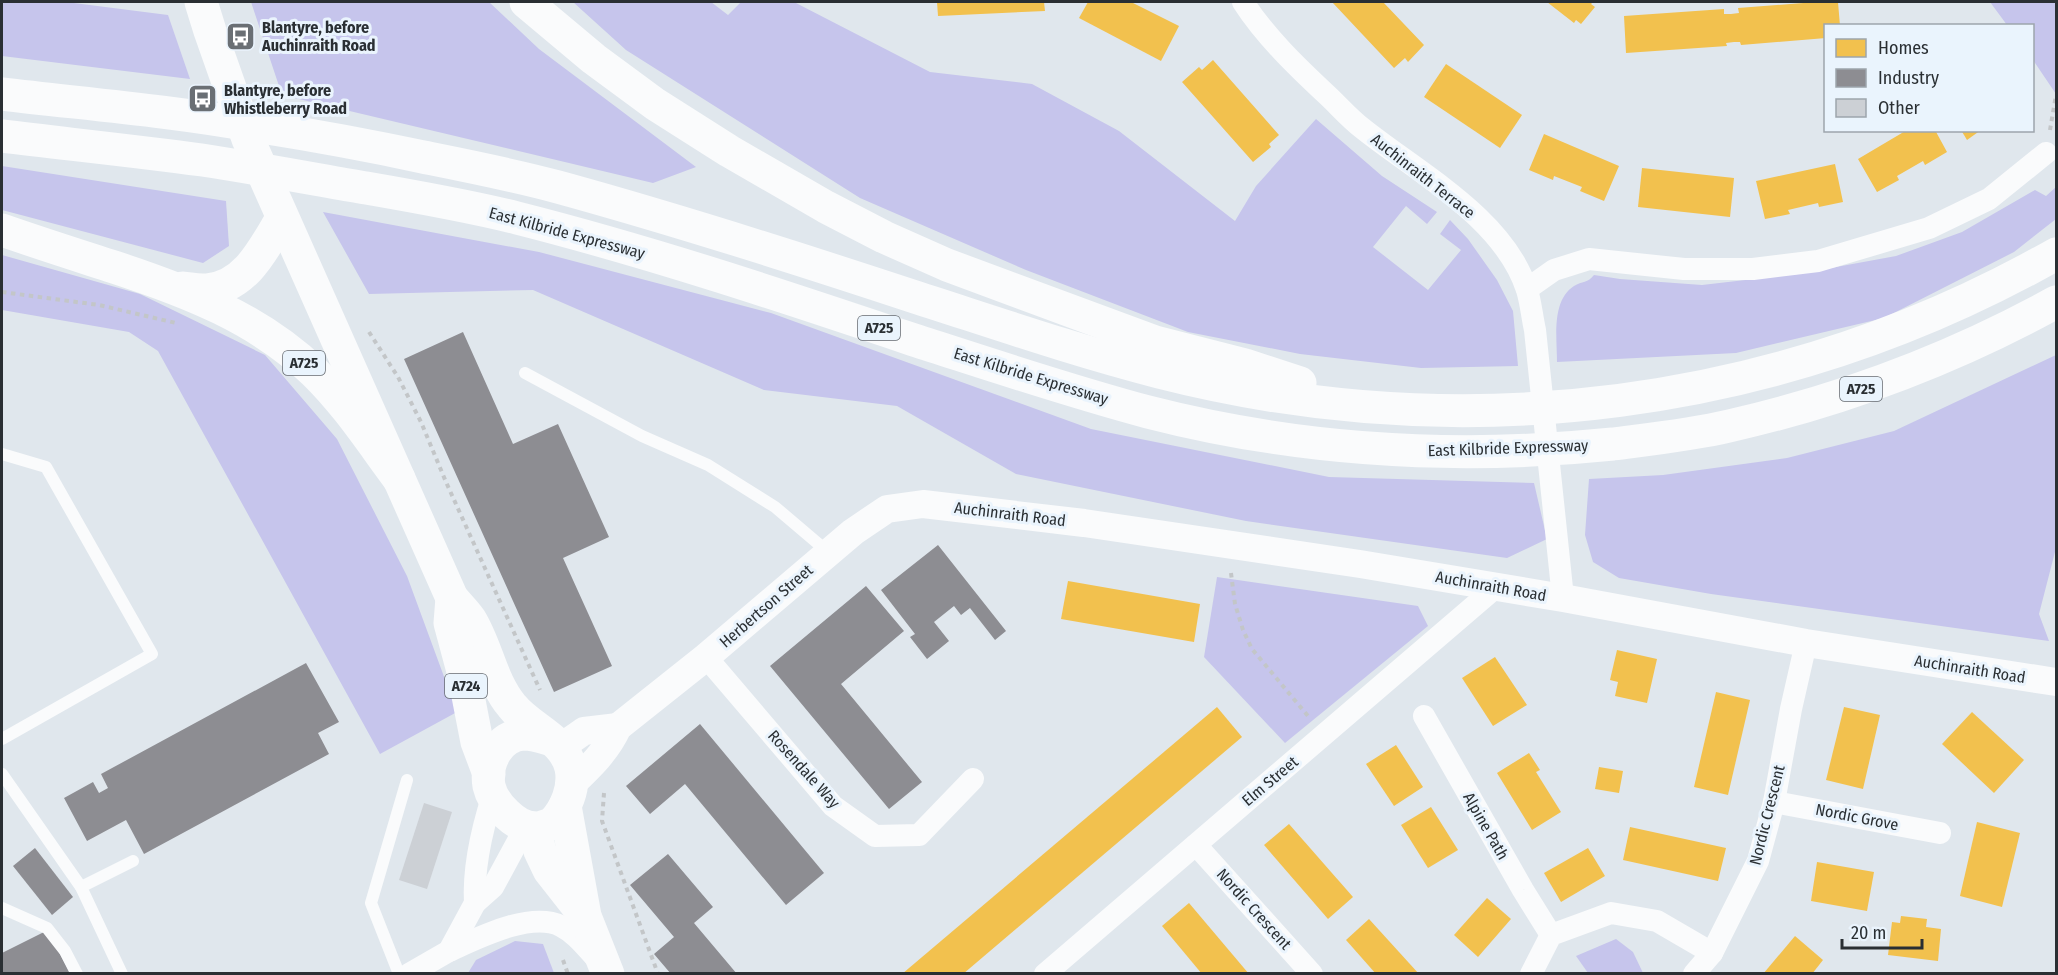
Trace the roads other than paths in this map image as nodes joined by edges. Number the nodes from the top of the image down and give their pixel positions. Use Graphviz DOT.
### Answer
graph roads {
  1 [pos="201,2"];
  2 [pos="526,2"];
  3 [pos="1243,2"];
  4 [pos="2,94"];
  5 [pos="2,136"];
  6 [pos="2046,153"];
  7 [pos="282,218"];
  8 [pos="2,230"];
  9 [pos="2056,254"];
  10 [pos="175,287"];
  11 [pos="1527,289"];
  12 [pos="2056,302"];
  13 [pos="525,373"];
  14 [pos="1370,407"];
  15 [pos="2,454"];
  16 [pos="399,479"];
  17 [pos="923,504"];
  18 [pos="828,552"];
  19 [pos="1495,588"];
  20 [pos="452,598"];
  21 [pos="1563,598"];
  22 [pos="1806,643"];
  23 [pos="706,657"];
  24 [pos="2056,682"];
  25 [pos="1424,716"];
  26 [pos="618,727"];
  27 [pos="2,739"];
  28 [pos="556,743"];
  29 [pos="2,774"];
  30 [pos="973,779"];
  31 [pos="407,780"];
  32 [pos="491,785"];
  33 [pos="568,796"];
  34 [pos="1773,802"];
  35 [pos="530,827"];
  36 [pos="1940,832"];
  37 [pos="1196,845"];
  38 [pos="133,861"];
  39 [pos="81,887"];
  40 [pos="476,903"];
  41 [pos="2,908"];
  42 [pos="585,916"];
  43 [pos="1551,935"];
  44 [pos="1712,953"];
  45 [pos="443,960"];
  46 [pos="607,970"];
  47 [pos="77,974"];
  48 [pos="122,974"];
  49 [pos="399,974"];
  50 [pos="409,974"];
  51 [pos="1045,974"];
  52 [pos="1312,974"];
  53 [pos="1532,974"];
  54 [pos="1694,974"];
  1 -- 7 [label="main road, A724"];
  2 -- 14 [label="main road, A725"];
  3 -- 11 [label="street, Auchinraith Terrace"];
  4 -- 14 [label="main road, A725"];
  5 -- 12 [label="main road, East Kilbride Expressway / A725"];
  6 -- 11 [label="street"];
  7 -- 10 [label="main road, A725"];
  7 -- 16 [label="main road, A724"];
  8 -- 10 [label="main road, A725"];
  9 -- 14 [label="main road, A725"];
  10 -- 16 [label="main road, A725"];
  11 -- 21 [label="street, Auchinraith Terrace"];
  13 -- 18 [label="lane"];
  15 -- 27 [label="lane"];
  16 -- 20 [label="main road, A724"];
  17 -- 18 [label="street, Herbertson Street"];
  17 -- 19 [label="street, Auchinraith Road"];
  18 -- 23 [label="street, Herbertson Street"];
  19 -- 21 [label="street, Auchinraith Road"];
  19 -- 37 [label="street, Elm Street"];
  20 -- 28 [label="main road, A724"];
  20 -- 32 [label="main road, A724"];
  21 -- 22 [label="street, Auchinraith Road"];
  22 -- 24 [label="street, Auchinraith Road"];
  22 -- 34 [label="street, Nordic Crescent"];
  23 -- 26 [label="street, Herbertson Street"];
  23 -- 30 [label="street, Rosendale Way"];
  25 -- 43 [label="street, Alpine Path"];
  26 -- 28 [label="street"];
  26 -- 33 [label="street, Herbertson Street"];
  28 -- 32 [label="main road"];
  28 -- 33 [label="main road"];
  29 -- 39 [label="lane"];
  31 -- 49 [label="lane"];
  32 -- 35 [label="main road, A724"];
  32 -- 40 [label="street"];
  33 -- 35 [label="main road"];
  33 -- 42 [label="main road"];
  34 -- 36 [label="street, Nordic Grove"];
  34 -- 44 [label="street, Nordic Crescent"];
  35 -- 40 [label="street"];
  35 -- 42 [label="main road"];
  37 -- 51 [label="street, Elm Street"];
  37 -- 52 [label="street, Nordic Crescent"];
  38 -- 39 [label="lane"];
  39 -- 48 [label="lane"];
  40 -- 45 [label="street"];
  41 -- 47 [label="lane"];
  42 -- 46 [label="main road"];
  43 -- 44 [label="street"];
  43 -- 53 [label="street"];
  44 -- 54 [label="street, Nordic Crescent"];
  45 -- 46 [label="street"];
  45 -- 50 [label="street"];
}
